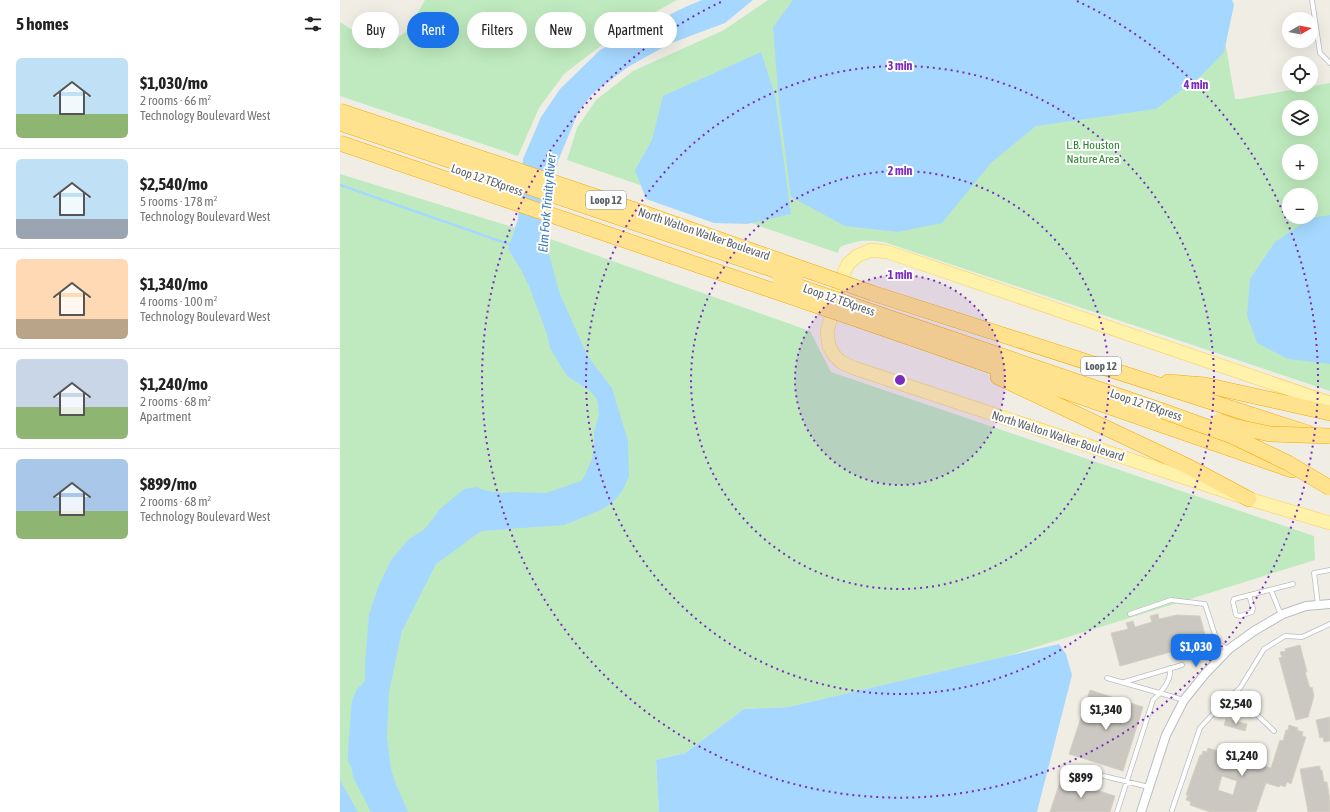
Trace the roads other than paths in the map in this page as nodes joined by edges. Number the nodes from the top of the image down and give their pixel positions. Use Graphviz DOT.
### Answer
graph roads {
  1 [pos="1312,0"];
  2 [pos="1330,63"];
  3 [pos="340,110"];
  4 [pos="340,123"];
  5 [pos="340,130"];
  6 [pos="340,143"];
  7 [pos="868,306"];
  8 [pos="934,346"];
  9 [pos="1141,379"];
  10 [pos="1330,402"];
  11 [pos="1161,406"];
  12 [pos="1330,412"];
  13 [pos="1330,436"];
  14 [pos="1330,440"];
  15 [pos="1330,483"];
  16 [pos="1330,488"];
  17 [pos="1249,499"];
  18 [pos="1330,523"];
  19 [pos="1330,570"];
  20 [pos="1293,584"];
  21 [pos="1271,590"];
  22 [pos="1249,595"];
  23 [pos="1318,604"];
  24 [pos="1330,604"];
  25 [pos="1130,614"];
  26 [pos="1281,616"];
  27 [pos="1330,624"];
  28 [pos="1228,650"];
  29 [pos="1182,665"];
  30 [pos="1170,668"];
  31 [pos="1107,678"];
  32 [pos="1124,682"];
  33 [pos="1161,693"];
  34 [pos="1234,693"];
  35 [pos="1184,700"];
  36 [pos="1274,731"];
  37 [pos="1071,768"];
  38 [pos="1127,782"];
  39 [pos="1149,787"];
  40 [pos="1171,811"];
  41 [pos="1117,812"];
  42 [pos="1141,812"];
  43 [pos="1178,812"];
  1 -- 2 [label="lane"];
  3 -- 7 [label="highway, North Walton Walker Boulevard / Loop 12, bridge"];
  4 -- 7 [label="highway, Loop 12 TEXpress, bridge"];
  5 -- 7 [label="highway, Loop 12 TEXpress, bridge"];
  6 -- 7 [label="highway, North Walton Walker Boulevard / Loop 12, bridge"];
  7 -- 8 [label="highway, North Walton Walker Boulevard / Loop 12"];
  7 -- 9 [label="highway, North Walton Walker Boulevard / Loop 12"];
  7 -- 11 [label="highway, Loop 12 TEXpress"];
  8 -- 15 [label="highway, North Walton Walker Boulevard / Loop 12"];
  8 -- 17 [label="highway"];
  9 -- 12 [label="highway"];
  9 -- 14 [label="highway, North Walton Walker Boulevard / Loop 12"];
  10 -- 17 [label="main road, North Walton Walker Boulevard"];
  11 -- 13 [label="highway, Loop 12 TEXpress, bridge"];
  11 -- 16 [label="highway, Loop 12 TEXpress, bridge"];
  17 -- 18 [label="main road, North Walton Walker Boulevard"];
  19 -- 23 [label="lane"];
  20 -- 21 [label="lane"];
  21 -- 22 [label="lane"];
  21 -- 26 [label="lane"];
  22 -- 22 [label="lane"];
  23 -- 24 [label="street"];
  23 -- 26 [label="street"];
  25 -- 28 [label="lane"];
  26 -- 28 [label="street"];
  27 -- 34 [label="lane"];
  28 -- 35 [label="street"];
  29 -- 30 [label="lane"];
  30 -- 32 [label="lane"];
  30 -- 33 [label="lane"];
  31 -- 32 [label="lane"];
  32 -- 33 [label="lane"];
  33 -- 35 [label="lane"];
  33 -- 38 [label="lane"];
  34 -- 36 [label="lane"];
  34 -- 40 [label="lane"];
  35 -- 39 [label="street"];
  37 -- 38 [label="lane"];
  38 -- 39 [label="lane"];
  38 -- 41 [label="lane"];
  39 -- 42 [label="street"];
  40 -- 43 [label="lane"];
}
